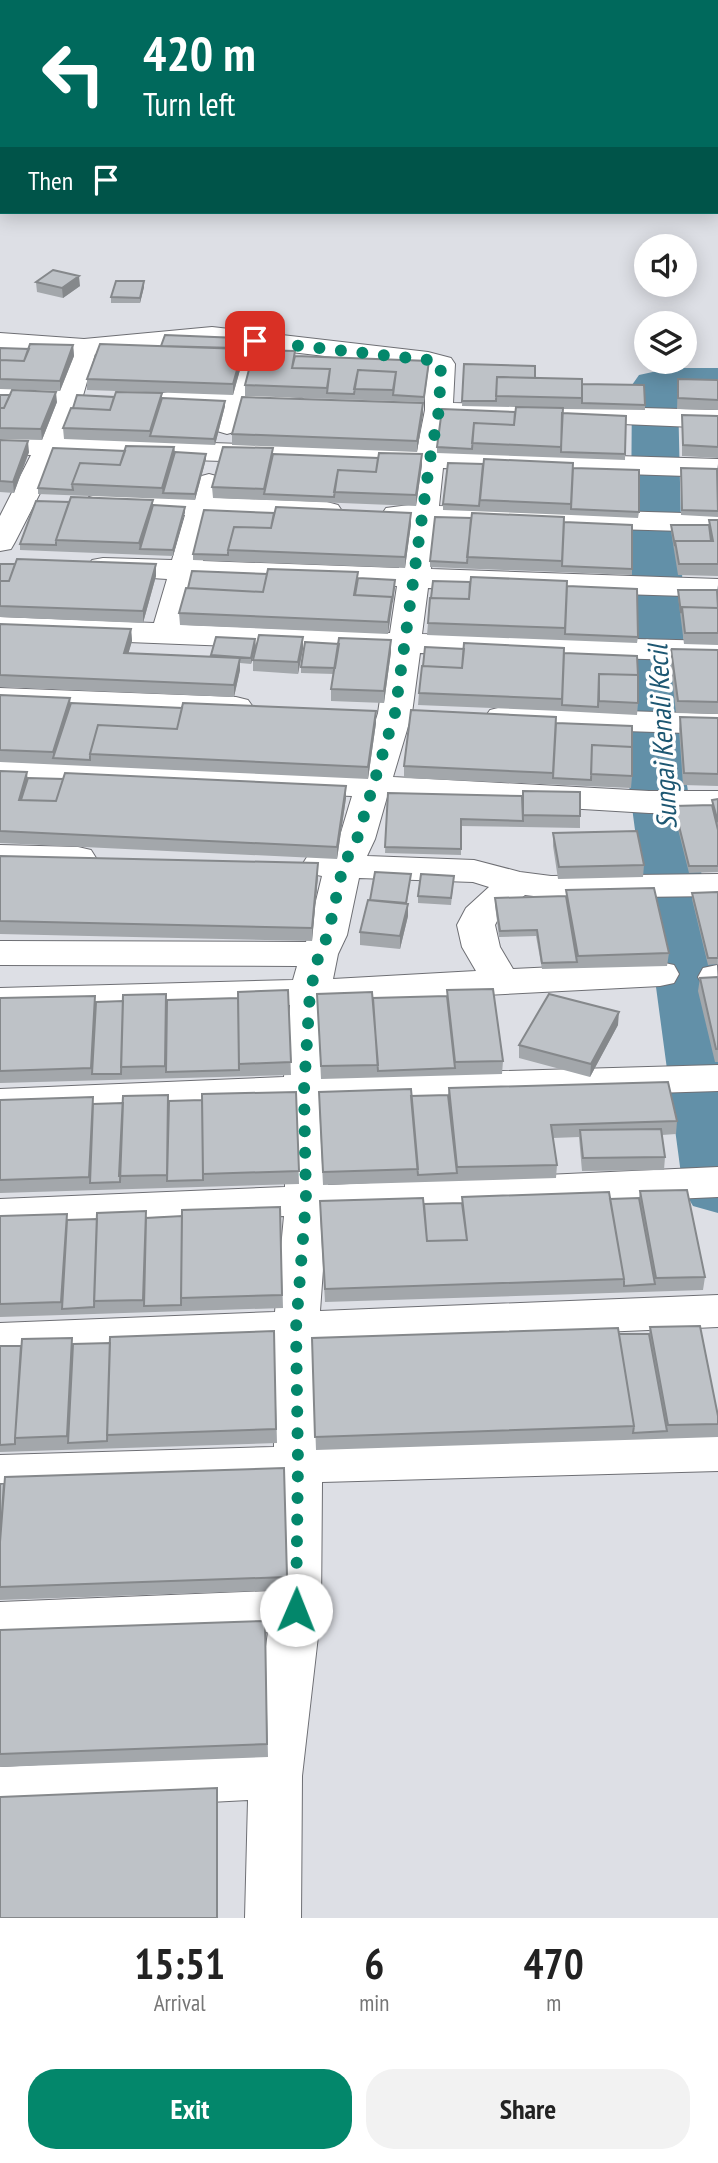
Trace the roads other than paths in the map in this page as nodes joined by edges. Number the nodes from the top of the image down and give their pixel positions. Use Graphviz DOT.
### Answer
graph roads {
  1 [pos="0,341"];
  2 [pos="255,341"];
  3 [pos="84,347"];
  4 [pos="0,393"];
  5 [pos="83,396"];
  6 [pos="152,398"];
  7 [pos="234,402"];
  8 [pos="316,405"];
  9 [pos="425,409"];
  10 [pos="718,419"];
  11 [pos="0,445"];
  12 [pos="49,447"];
  13 [pos="219,452"];
  14 [pos="430,459"];
  15 [pos="718,468"];
  16 [pos="36,501"];
  17 [pos="202,507"];
  18 [pos="422,515"];
  19 [pos="718,523"];
  20 [pos="0,542"];
  21 [pos="79,566"];
  22 [pos="183,571"];
  23 [pos="413,577"];
  24 [pos="718,587"];
  25 [pos="0,627"];
  26 [pos="167,633"];
  27 [pos="404,643"];
  28 [pos="718,651"];
  29 [pos="0,698"];
  30 [pos="272,708"];
  31 [pos="465,716"];
  32 [pos="718,724"];
  33 [pos="0,771"];
  34 [pos="373,786"];
  35 [pos="701,803"];
  36 [pos="0,856"];
  37 [pos="110,859"];
  38 [pos="288,864"];
  39 [pos="343,866"];
  40 [pos="518,883"];
  41 [pos="706,885"];
  42 [pos="0,953"];
  43 [pos="315,973"];
  44 [pos="660,974"];
  45 [pos="501,981"];
  46 [pos="0,1000"];
  47 [pos="706,1078"];
  48 [pos="304,1090"];
  49 [pos="0,1103"];
  50 [pos="712,1182"];
  51 [pos="306,1200"];
  52 [pos="0,1214"];
  53 [pos="718,1311"];
  54 [pos="296,1328"];
  55 [pos="0,1340"];
  56 [pos="718,1452"];
  57 [pos="298,1463"];
  58 [pos="0,1473"];
  59 [pos="296,1610"];
  60 [pos="0,1623"];
  61 [pos="275,1776"];
  62 [pos="0,1790"];
  63 [pos="273,1918"];
  1 -- 3 [label="street"];
  2 -- 3 [label="street"];
  2 -- 7 [label="street"];
  2 -- 9 [label="street"];
  3 -- 5 [label="street"];
  4 -- 5 [label="street"];
  5 -- 12 [label="street"];
  6 -- 7 [label="street"];
  7 -- 8 [label="street"];
  7 -- 13 [label="street"];
  9 -- 10 [label="street"];
  9 -- 14 [label="street"];
  11 -- 12 [label="street"];
  12 -- 13 [label="street"];
  12 -- 16 [label="street"];
  13 -- 14 [label="street"];
  13 -- 17 [label="street"];
  14 -- 15 [label="street"];
  14 -- 18 [label="street"];
  16 -- 17 [label="street"];
  16 -- 20 [label="street"];
  17 -- 18 [label="street"];
  17 -- 22 [label="street"];
  18 -- 19 [label="street"];
  18 -- 23 [label="street"];
  21 -- 22 [label="street"];
  22 -- 23 [label="street"];
  22 -- 26 [label="street"];
  23 -- 24 [label="street"];
  23 -- 27 [label="street"];
  25 -- 26 [label="street"];
  26 -- 27 [label="street"];
  27 -- 28 [label="street"];
  27 -- 34 [label="street"];
  29 -- 30 [label="street"];
  31 -- 32 [label="street"];
  33 -- 34 [label="street"];
  34 -- 35 [label="street"];
  34 -- 39 [label="street"];
  36 -- 37 [label="street"];
  38 -- 39 [label="street"];
  39 -- 40 [label="street"];
  39 -- 43 [label="street"];
  40 -- 41 [label="street"];
  40 -- 45 [label="street"];
  42 -- 43 [label="street"];
  43 -- 45 [label="street"];
  43 -- 46 [label="street"];
  43 -- 48 [label="street"];
  44 -- 45 [label="street"];
  47 -- 48 [label="street"];
  48 -- 49 [label="street"];
  48 -- 51 [label="street"];
  50 -- 51 [label="street"];
  51 -- 52 [label="street"];
  51 -- 54 [label="street"];
  53 -- 54 [label="street"];
  54 -- 55 [label="street"];
  54 -- 57 [label="street"];
  56 -- 57 [label="street"];
  57 -- 58 [label="street"];
  57 -- 59 [label="street"];
  59 -- 60 [label="street"];
  59 -- 61 [label="street"];
  61 -- 62 [label="street"];
  61 -- 63 [label="street"];
}
